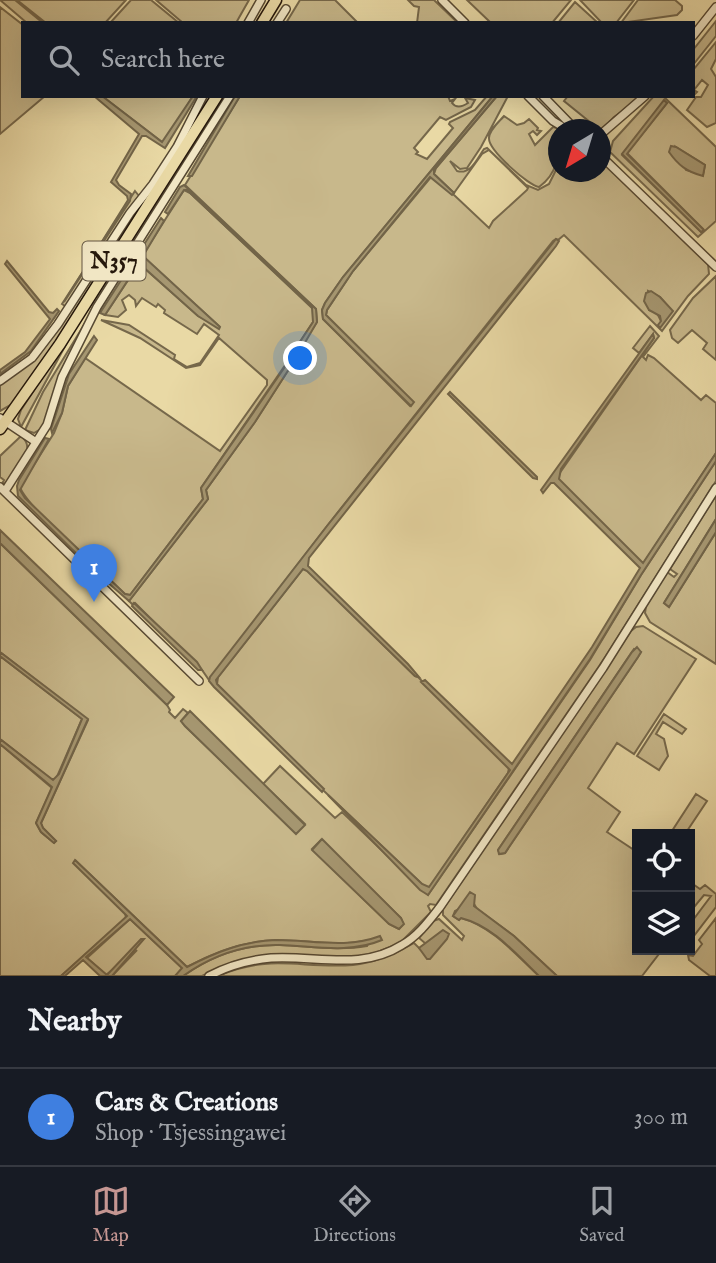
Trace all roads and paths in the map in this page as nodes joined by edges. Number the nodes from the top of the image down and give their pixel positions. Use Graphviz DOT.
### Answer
graph roads {
  1 [pos="261,0"];
  2 [pos="276,0"];
  3 [pos="442,0"];
  4 [pos="716,7"];
  5 [pos="286,9"];
  6 [pos="249,21"];
  7 [pos="263,21"];
  8 [pos="278,21"];
  9 [pos="463,21"];
  10 [pos="695,33"];
  11 [pos="203,98"];
  12 [pos="217,98"];
  13 [pos="229,98"];
  14 [pos="530,98"];
  15 [pos="536,98"];
  16 [pos="545,98"];
  17 [pos="643,98"];
  18 [pos="551,119"];
  19 [pos="557,119"];
  20 [pos="565,119"];
  21 [pos="611,125"];
  22 [pos="611,166"];
  23 [pos="716,267"];
  24 [pos="0,381"];
  25 [pos="2,423"];
  26 [pos="36,442"];
  27 [pos="716,488"];
  28 [pos="2,489"];
  29 [pos="199,681"];
  30 [pos="209,976"];
  1 -- 6 [label="street"];
  2 -- 7 [label="main road"];
  3 -- 9 [label="street"];
  4 -- 10 [label="street"];
  5 -- 8 [label="street"];
  11 -- 24 [label="street"];
  12 -- 25 [label="main road, N357"];
  13 -- 26 [label="street"];
  14 -- 18 [label="street"];
  15 -- 19 [label="street"];
  16 -- 20 [label="street"];
  17 -- 21 [label="street"];
  22 -- 23 [label="street"];
  25 -- 26 [label="street"];
  26 -- 28 [label="street"];
  27 -- 30 [label="street"];
  28 -- 29 [label="street"];
}
